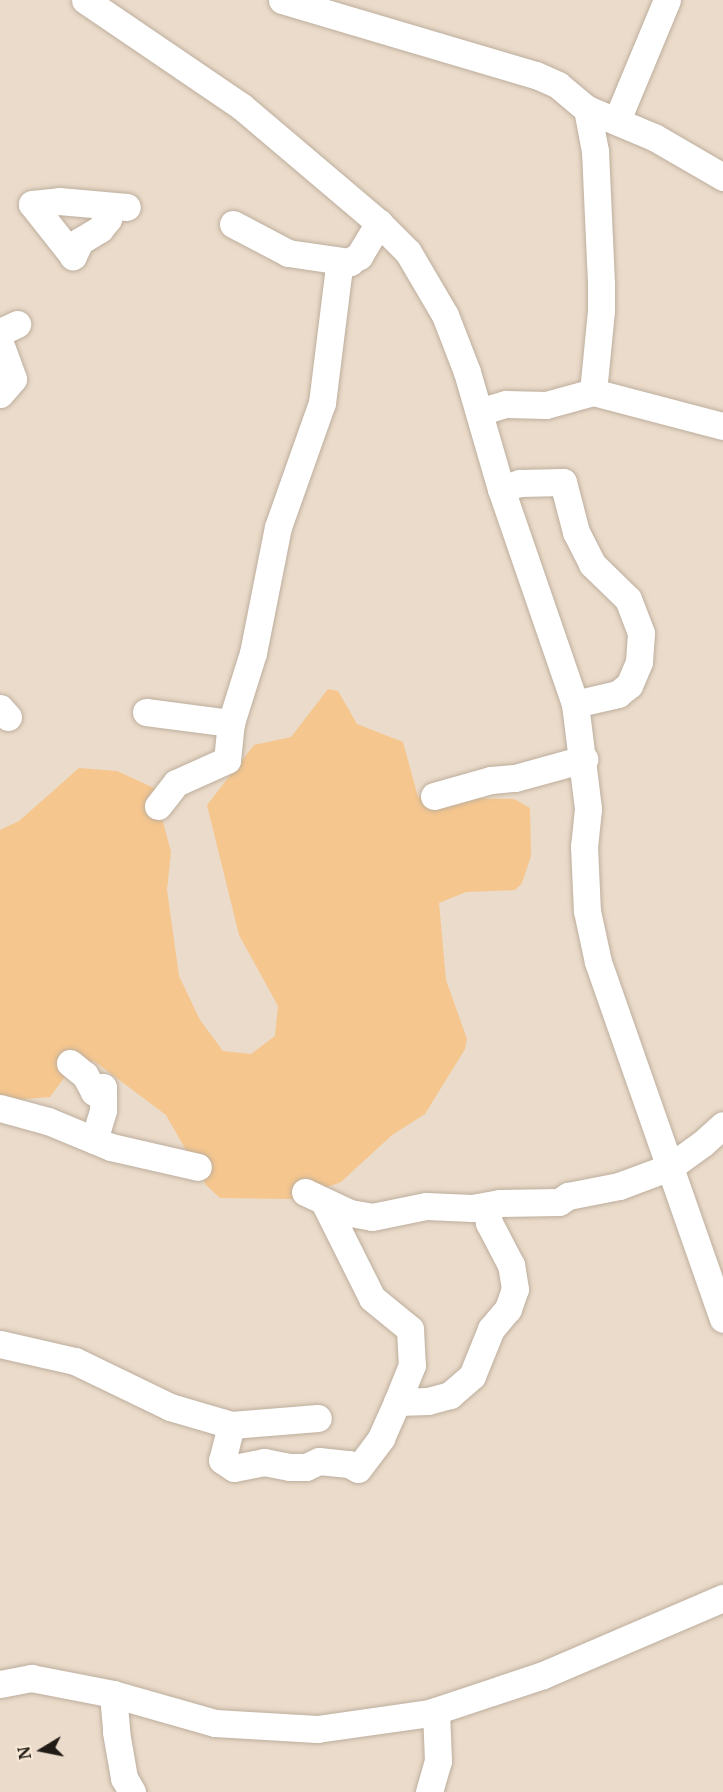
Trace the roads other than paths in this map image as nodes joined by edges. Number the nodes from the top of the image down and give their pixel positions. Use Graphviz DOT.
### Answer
graph roads {
  1 [pos="282,0"];
  2 [pos="667,0"];
  3 [pos="90,2"];
  4 [pos="337,10"];
  5 [pos="587,109"];
  6 [pos="617,120"];
  7 [pos="723,177"];
  8 [pos="379,223"];
  9 [pos="232,224"];
  10 [pos="350,262"];
  11 [pos="6,333"];
  12 [pos="593,392"];
  13 [pos="0,394"];
  14 [pos="479,412"];
  15 [pos="723,426"];
  16 [pos="501,489"];
  17 [pos="575,704"];
  18 [pos="146,712"];
  19 [pos="231,723"];
  20 [pos="584,759"];
  21 [pos="434,796"];
  22 [pos="158,806"];
  23 [pos="70,1063"];
  24 [pos="0,1108"];
  25 [pos="723,1125"];
  26 [pos="94,1140"];
  27 [pos="198,1167"];
  28 [pos="669,1167"];
  29 [pos="486,1206"];
  30 [pos="723,1319"];
  31 [pos="0,1344"];
  32 [pos="397,1402"];
  33 [pos="318,1418"];
  34 [pos="231,1425"];
  35 [pos="723,1598"];
  36 [pos="0,1684"];
  37 [pos="113,1694"];
  38 [pos="436,1711"];
  39 [pos="132,1792"];
  40 [pos="429,1792"];
  1 -- 4 [label="street"];
  2 -- 6 [label="street"];
  3 -- 8 [label="street"];
  4 -- 5 [label="street"];
  5 -- 6 [label="street"];
  5 -- 12 [label="street"];
  6 -- 7 [label="street"];
  8 -- 10 [label="street"];
  8 -- 14 [label="street"];
  9 -- 10 [label="street"];
  10 -- 19 [label="street"];
  11 -- 13 [label="street"];
  12 -- 14 [label="street"];
  12 -- 15 [label="street"];
  14 -- 16 [label="street"];
  16 -- 17 [label="street"];
  16 -- 17 [label="street"];
  17 -- 20 [label="street"];
  18 -- 19 [label="street"];
  19 -- 22 [label="street"];
  20 -- 21 [label="street"];
  20 -- 28 [label="street"];
  23 -- 26 [label="street"];
  24 -- 26 [label="street"];
  25 -- 28 [label="street"];
  26 -- 27 [label="street"];
  28 -- 29 [label="street"];
  28 -- 30 [label="street"];
  29 -- 32 [label="street"];
  29 -- 32 [label="street"];
  31 -- 34 [label="street"];
  32 -- 34 [label="street"];
  33 -- 34 [label="street"];
  35 -- 38 [label="street"];
  36 -- 37 [label="street"];
  37 -- 38 [label="street"];
  37 -- 39 [label="street"];
  38 -- 40 [label="street"];
}
